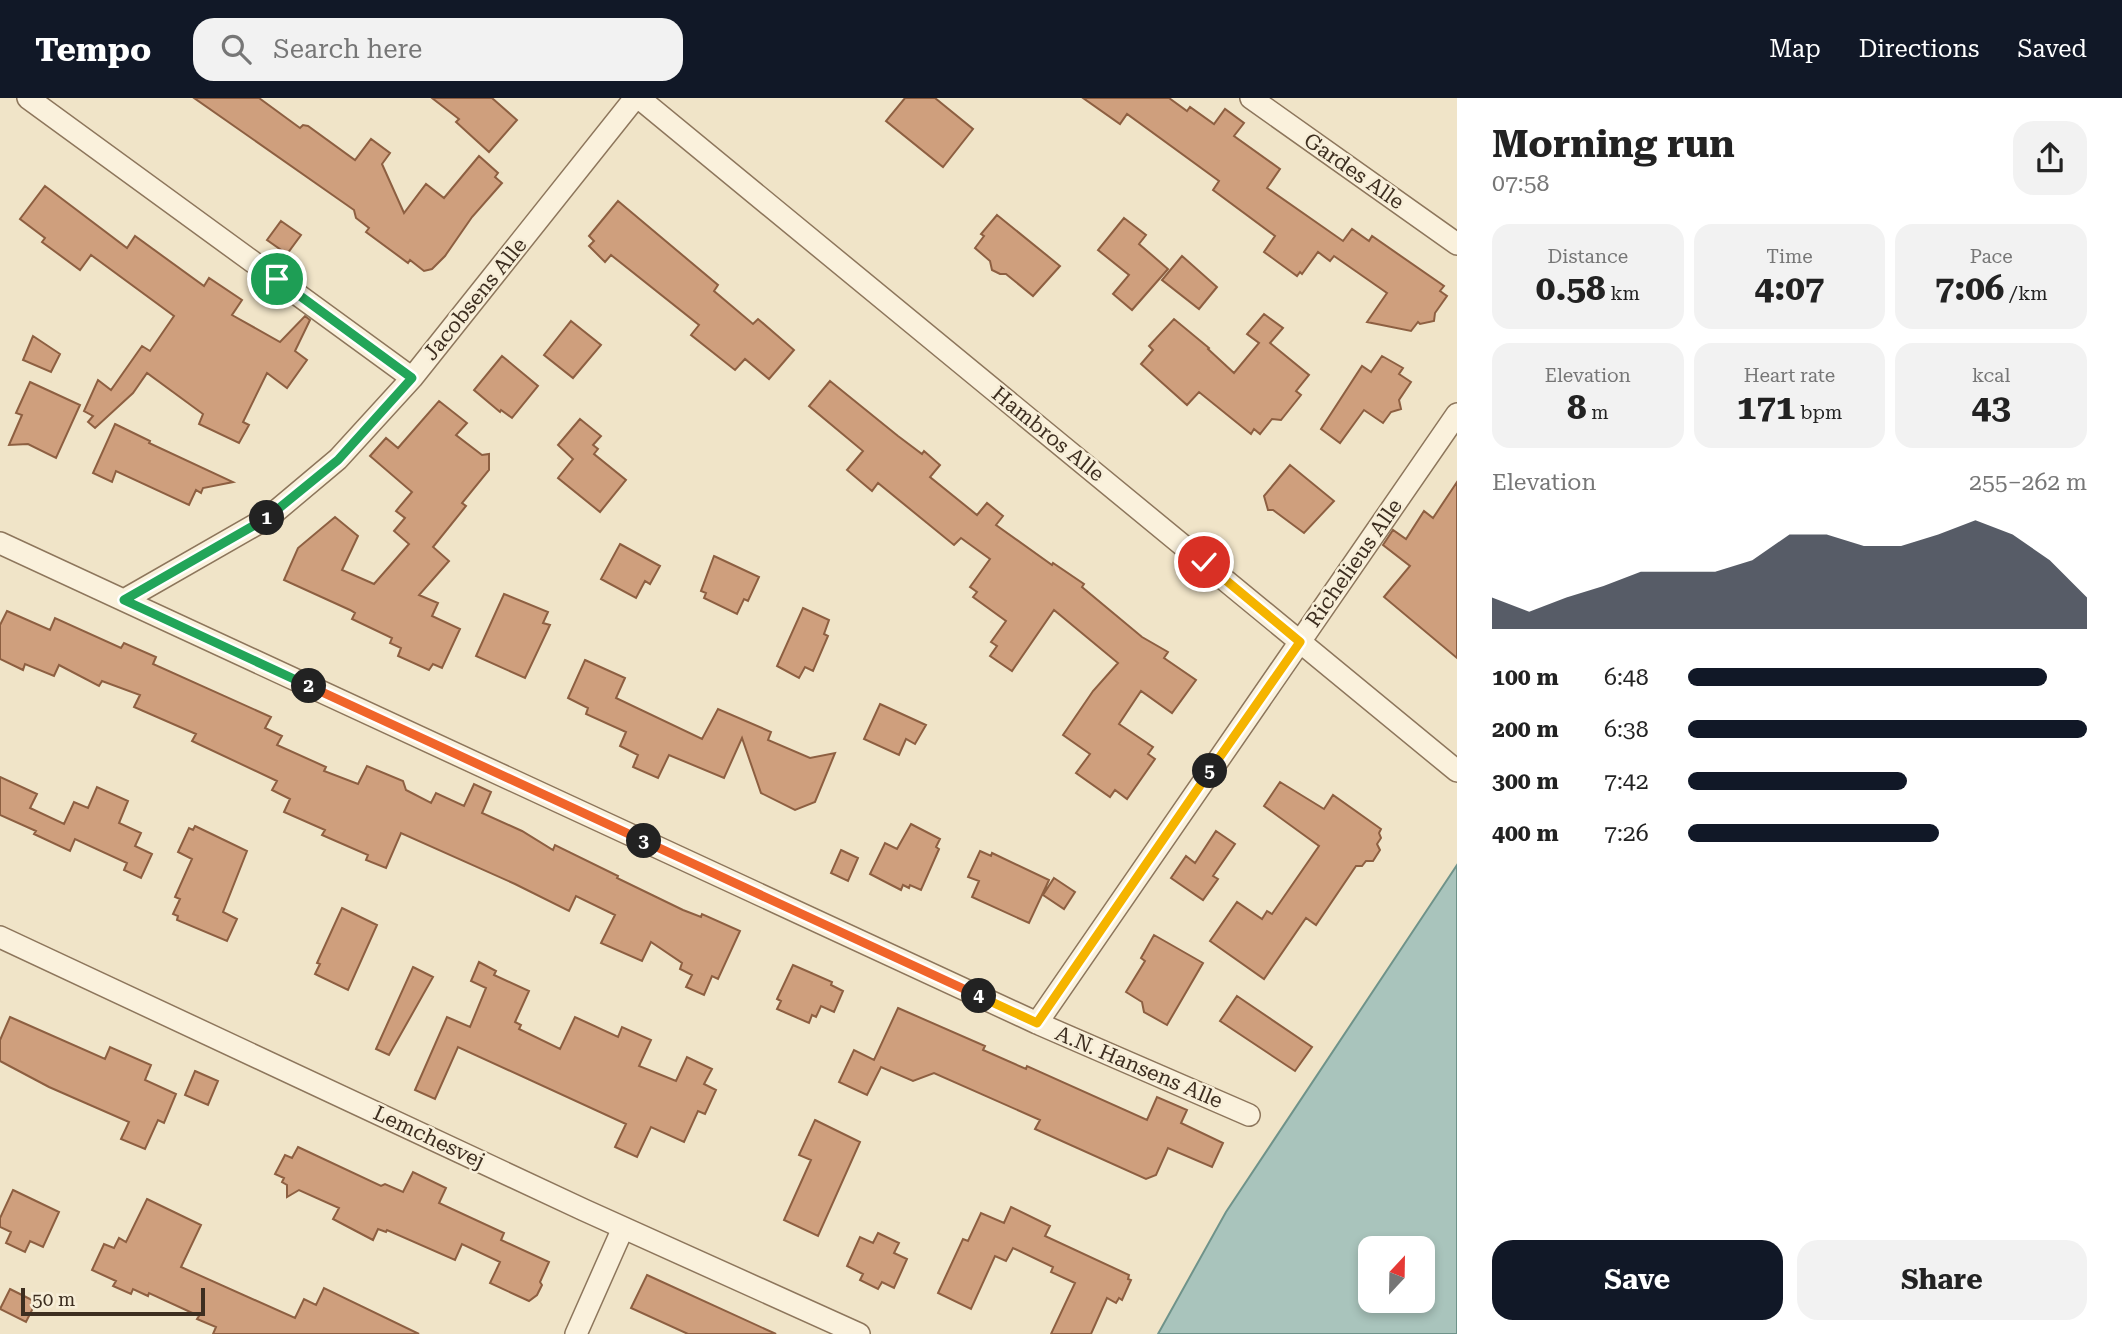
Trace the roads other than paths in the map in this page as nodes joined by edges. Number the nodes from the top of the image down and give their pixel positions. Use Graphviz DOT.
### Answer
graph roads {
  1 [pos="29,98"];
  2 [pos="637,98"];
  3 [pos="1251,98"];
  4 [pos="1457,244"];
  5 [pos="412,378"];
  6 [pos="1457,414"];
  7 [pos="0,543"];
  8 [pos="124,600"];
  9 [pos="1300,642"];
  10 [pos="1457,771"];
  11 [pos="0,937"];
  12 [pos="1037,1023"];
  13 [pos="1249,1115"];
  14 [pos="624,1228"];
  15 [pos="576,1334"];
  16 [pos="859,1334"];
  1 -- 5 [label="street"];
  2 -- 5 [label="street, Jacobsens Alle"];
  2 -- 9 [label="street, Hambros Alle"];
  3 -- 4 [label="street, Gardes Alle"];
  5 -- 8 [label="street, Jacobsens Alle"];
  6 -- 9 [label="street, Richelieus Alle"];
  7 -- 8 [label="street, A.N. Hansens Alle"];
  8 -- 12 [label="street, A.N. Hansens Alle"];
  9 -- 10 [label="street, Hambros Alle"];
  9 -- 12 [label="street, Richelieus Alle"];
  11 -- 14 [label="street, Lemchesvej"];
  12 -- 13 [label="street, A.N. Hansens Alle"];
  14 -- 15 [label="street"];
  14 -- 16 [label="street, Lemchesvej"];
}
